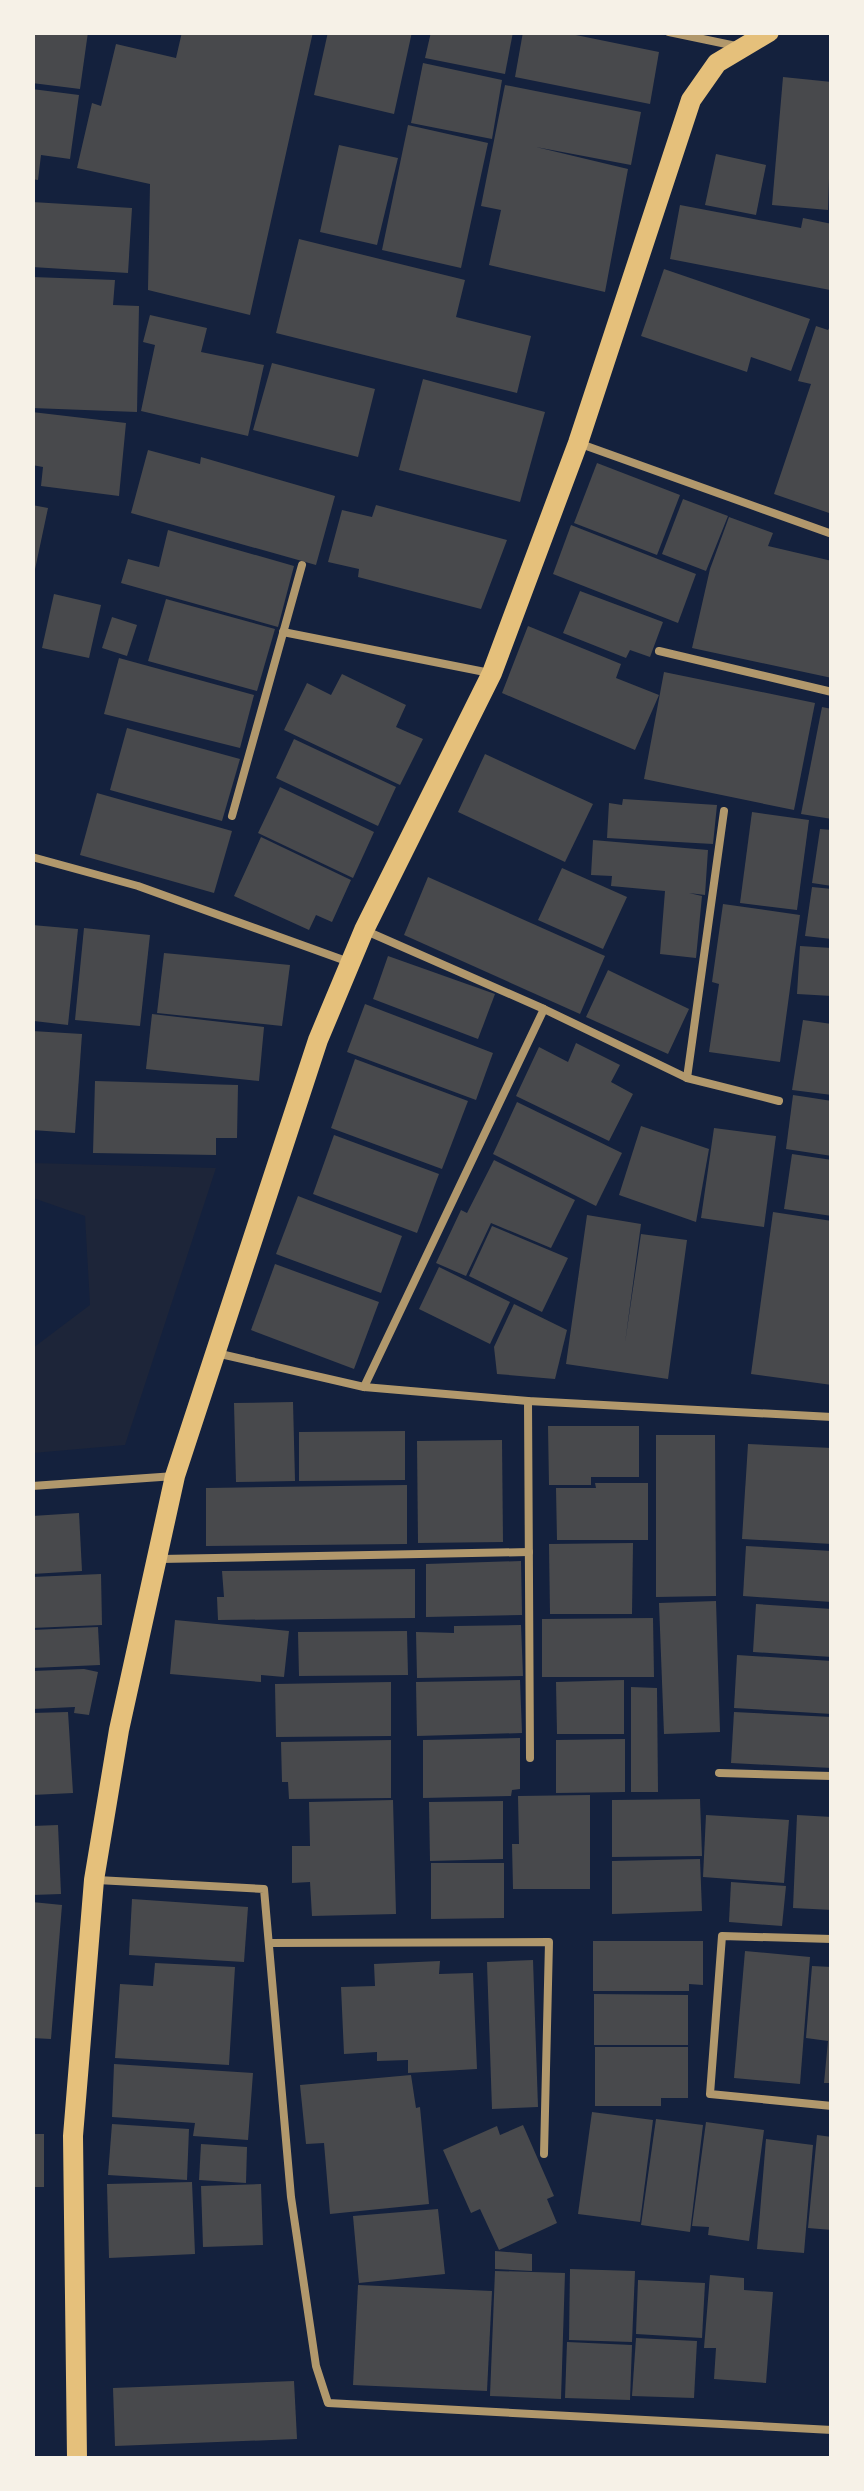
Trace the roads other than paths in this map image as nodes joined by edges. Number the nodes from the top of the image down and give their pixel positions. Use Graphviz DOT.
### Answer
graph roads {
  1 [pos="670,32"];
  2 [pos="769,32"];
  3 [pos="740,47"];
  4 [pos="578,443"];
  5 [pos="832,534"];
  6 [pos="302,566"];
  7 [pos="283,632"];
  8 [pos="659,651"];
  9 [pos="492,674"];
  10 [pos="832,692"];
  11 [pos="724,811"];
  12 [pos="232,816"];
  13 [pos="32,857"];
  14 [pos="364,930"];
  15 [pos="349,962"];
  16 [pos="544,1009"];
  17 [pos="687,1078"];
  18 [pos="779,1101"];
  19 [pos="215,1352"];
  20 [pos="364,1387"];
  21 [pos="528,1401"];
  22 [pos="832,1417"];
  23 [pos="174,1476"];
  24 [pos="32,1486"];
  25 [pos="528,1552"];
  26 [pos="156,1559"];
  27 [pos="530,1758"];
  28 [pos="719,1773"];
  29 [pos="832,1776"];
  30 [pos="94,1880"];
  31 [pos="832,1940"];
  32 [pos="269,1943"];
  33 [pos="832,2106"];
  34 [pos="544,2154"];
  35 [pos="832,2430"];
  36 [pos="77,2458"];
  1 -- 3 [label="lane"];
  2 -- 3 [label="main road"];
  3 -- 4 [label="main road"];
  4 -- 5 [label="lane"];
  4 -- 9 [label="main road"];
  6 -- 7 [label="lane"];
  7 -- 9 [label="lane"];
  7 -- 12 [label="lane"];
  8 -- 10 [label="lane"];
  9 -- 14 [label="main road"];
  11 -- 17 [label="lane"];
  13 -- 15 [label="lane"];
  14 -- 15 [label="main road"];
  14 -- 16 [label="lane"];
  15 -- 19 [label="main road"];
  16 -- 17 [label="lane"];
  16 -- 20 [label="lane"];
  17 -- 18 [label="lane"];
  19 -- 20 [label="lane"];
  19 -- 23 [label="main road"];
  20 -- 21 [label="lane"];
  21 -- 22 [label="lane"];
  21 -- 25 [label="lane"];
  23 -- 24 [label="lane"];
  23 -- 26 [label="main road"];
  25 -- 26 [label="lane"];
  25 -- 27 [label="lane"];
  26 -- 30 [label="main road"];
  28 -- 29 [label="lane"];
  30 -- 32 [label="lane"];
  30 -- 36 [label="main road"];
  31 -- 33 [label="lane"];
  32 -- 34 [label="lane"];
  32 -- 35 [label="lane"];
}
